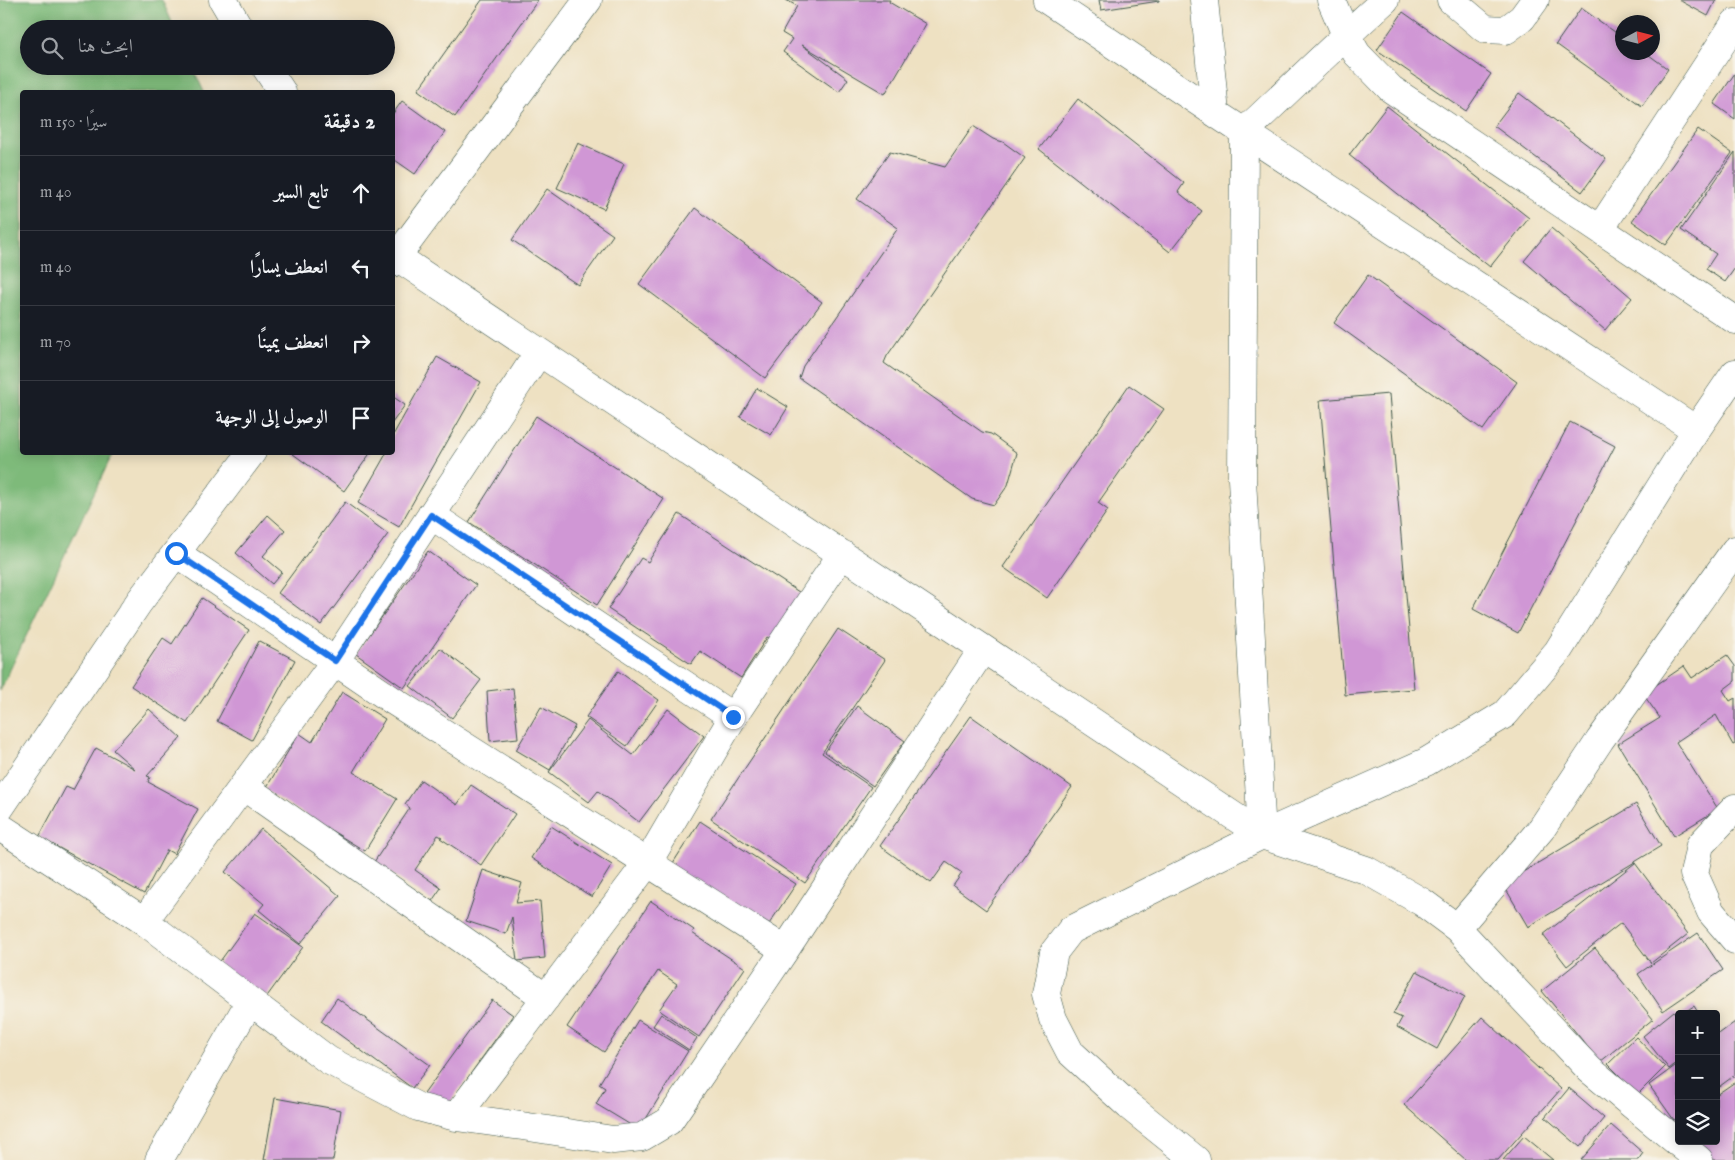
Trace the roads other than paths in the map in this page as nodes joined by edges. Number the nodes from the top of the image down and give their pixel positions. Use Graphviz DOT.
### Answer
graph roads {
  1 [pos="223,0"];
  2 [pos="588,0"];
  3 [pos="1048,0"];
  4 [pos="1204,0"];
  5 [pos="1331,0"];
  6 [pos="1385,0"];
  7 [pos="1451,0"];
  8 [pos="1535,0"];
  9 [pos="235,20"];
  10 [pos="1735,23"];
  11 [pos="1346,35"];
  12 [pos="271,75"];
  13 [pos="281,90"];
  14 [pos="1215,113"];
  15 [pos="1244,132"];
  16 [pos="1600,229"];
  17 [pos="395,256"];
  18 [pos="395,258"];
  19 [pos="1735,320"];
  20 [pos="539,352"];
  21 [pos="1735,372"];
  22 [pos="1696,430"];
  23 [pos="250,455"];
  24 [pos="431,515"];
  25 [pos="1735,550"];
  26 [pos="176,553"];
  27 [pos="842,554"];
  28 [pos="983,648"];
  29 [pos="335,661"];
  30 [pos="733,717"];
  31 [pos="243,786"];
  32 [pos="0,808"];
  33 [pos="1735,808"];
  34 [pos="0,827"];
  35 [pos="1262,835"];
  36 [pos="648,862"];
  37 [pos="144,921"];
  38 [pos="1458,928"];
  39 [pos="1735,940"];
  40 [pos="785,950"];
  41 [pos="546,998"];
  42 [pos="250,1002"];
  43 [pos="456,1117"];
  44 [pos="159,1160"];
  45 [pos="1196,1160"];
  46 [pos="1698,1160"];
  1 -- 9 [label="street"];
  2 -- 17 [label="street"];
  3 -- 14 [label="street"];
  4 -- 14 [label="street"];
  5 -- 11 [label="street"];
  6 -- 11 [label="street"];
  7 -- 8 [label="street"];
  10 -- 16 [label="street"];
  11 -- 15 [label="street"];
  11 -- 16 [label="street"];
  12 -- 13 [label="street"];
  14 -- 15 [label="street"];
  15 -- 22 [label="street"];
  15 -- 35 [label="street"];
  16 -- 19 [label="street"];
  18 -- 20 [label="street"];
  20 -- 24 [label="street"];
  20 -- 27 [label="street"];
  21 -- 22 [label="street"];
  22 -- 35 [label="street"];
  23 -- 26 [label="street"];
  24 -- 29 [label="street"];
  24 -- 30 [label="street"];
  25 -- 38 [label="street"];
  26 -- 29 [label="street"];
  26 -- 32 [label="street"];
  27 -- 28 [label="street"];
  27 -- 30 [label="street"];
  28 -- 35 [label="street"];
  28 -- 40 [label="street"];
  29 -- 31 [label="street"];
  29 -- 36 [label="street"];
  30 -- 36 [label="street"];
  31 -- 37 [label="street"];
  31 -- 41 [label="street"];
  33 -- 39 [label="street"];
  34 -- 37 [label="street"];
  35 -- 38 [label="street"];
  35 -- 45 [label="street"];
  36 -- 40 [label="street"];
  36 -- 41 [label="street"];
  37 -- 42 [label="street"];
  38 -- 46 [label="street"];
  40 -- 43 [label="street"];
  41 -- 43 [label="street"];
  42 -- 43 [label="street"];
  42 -- 44 [label="street"];
}
